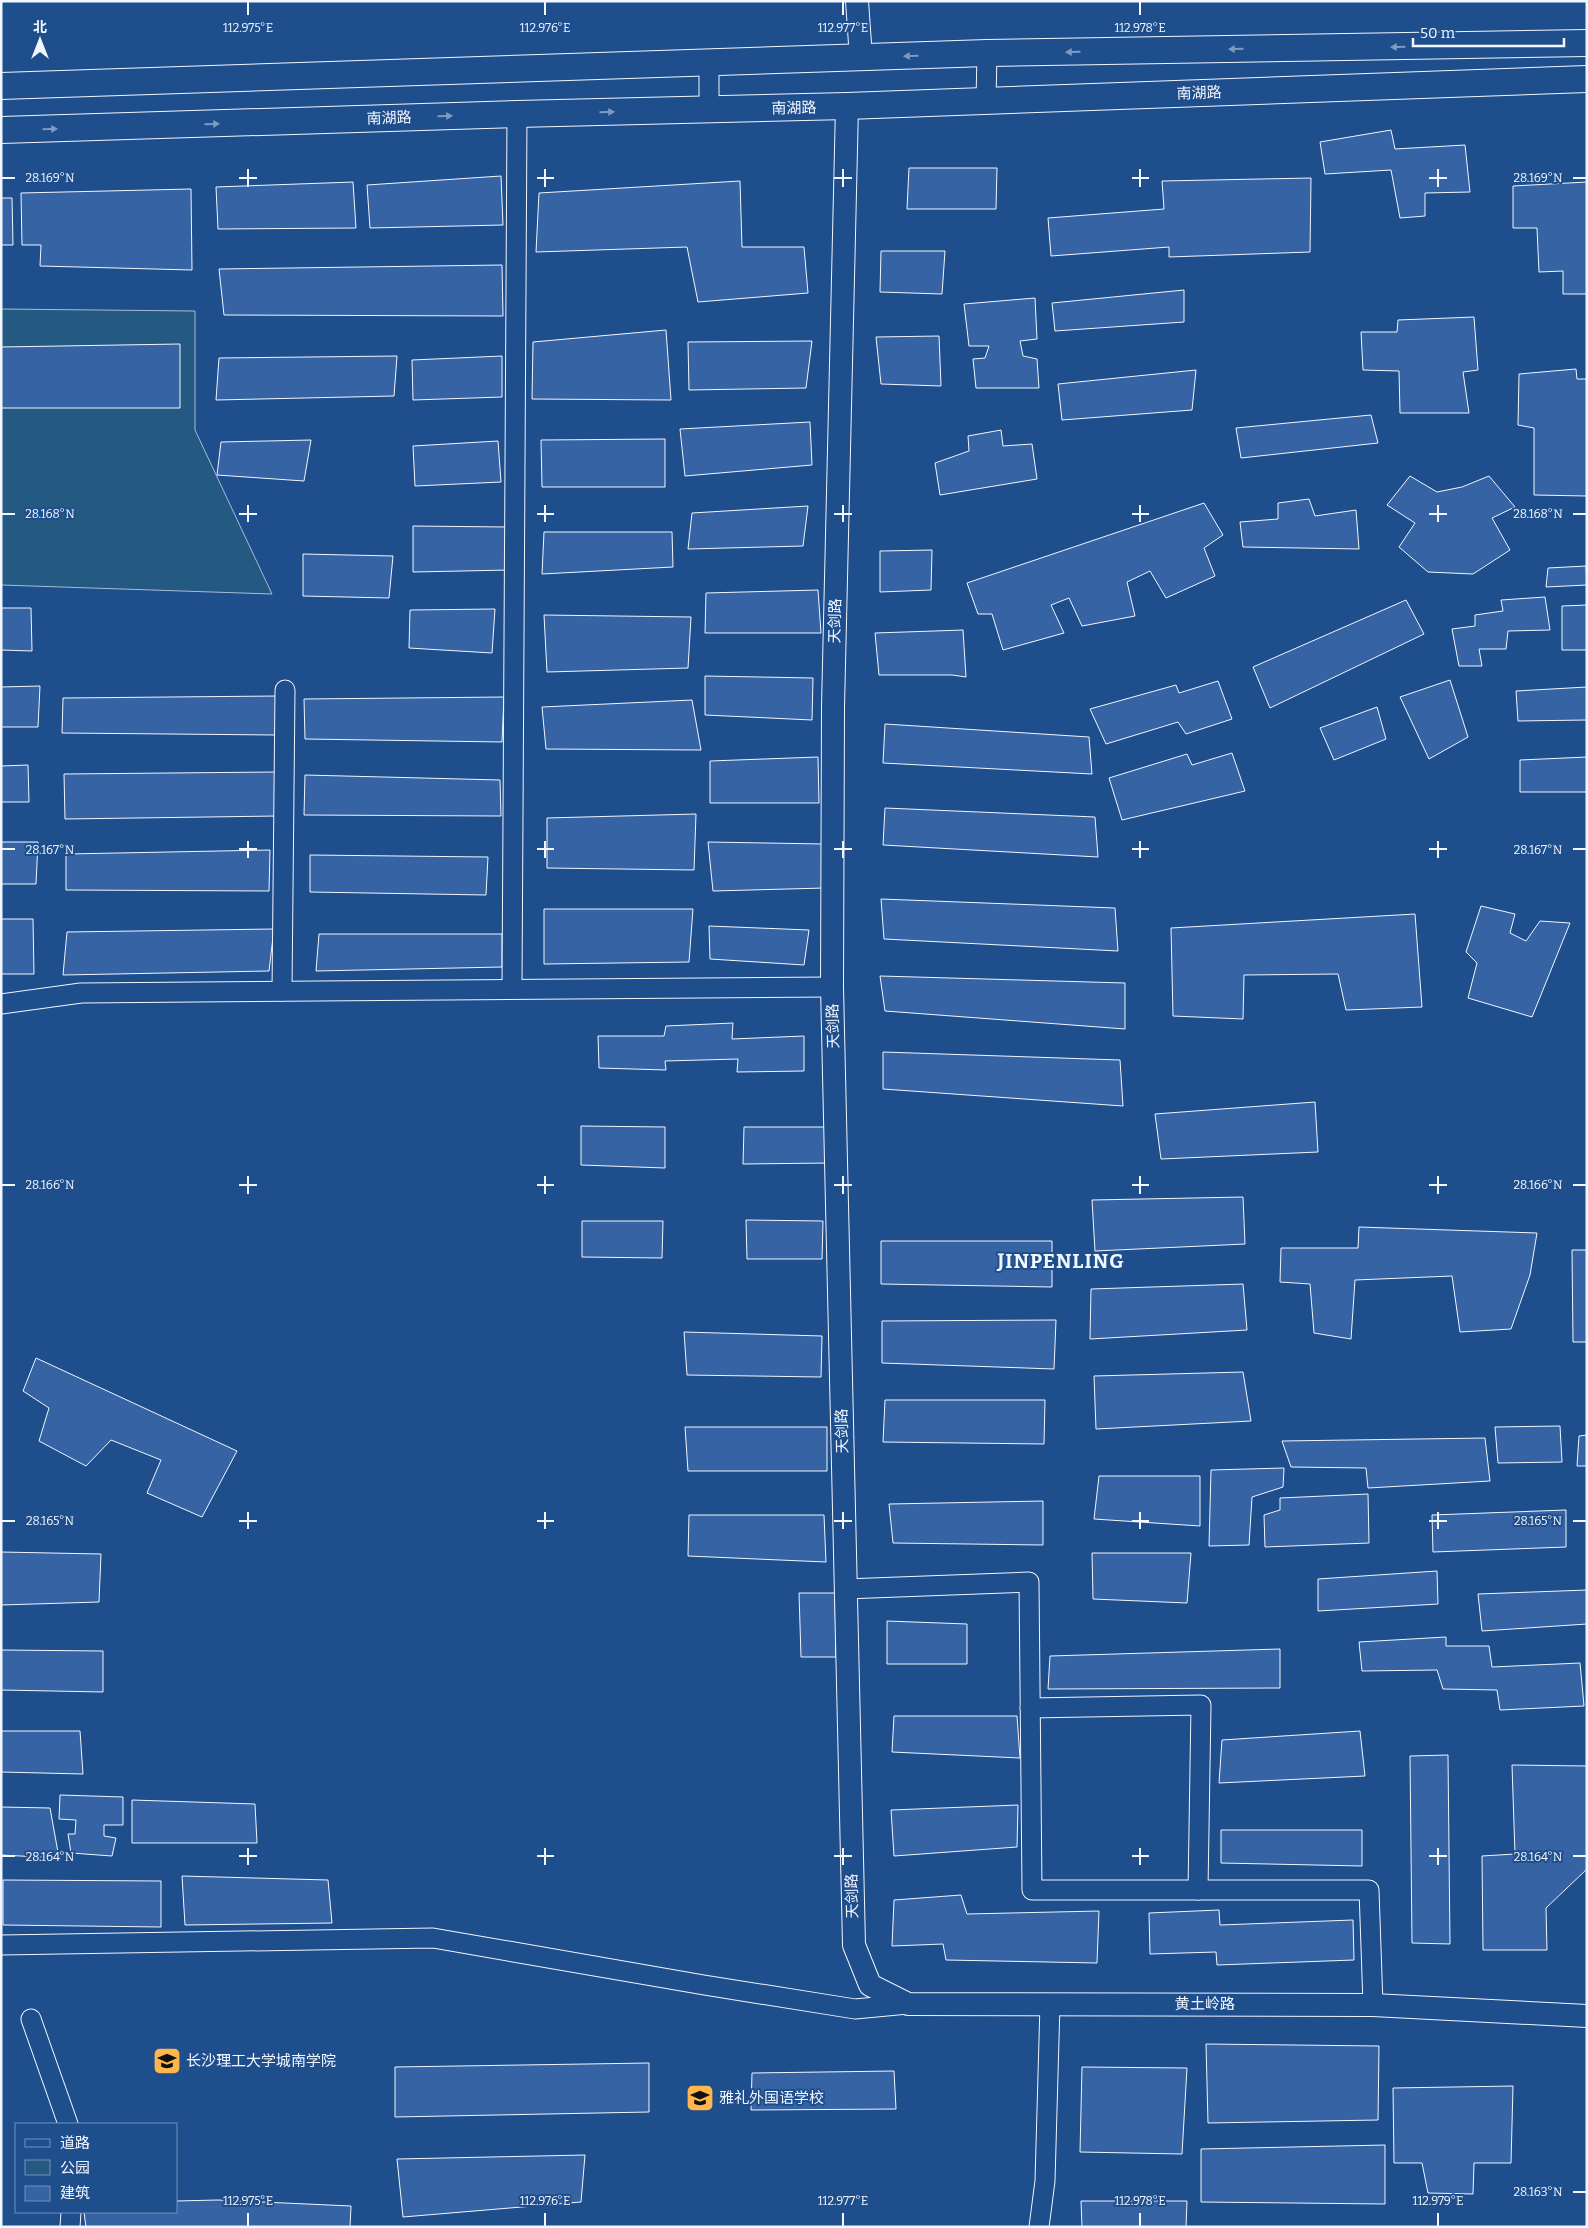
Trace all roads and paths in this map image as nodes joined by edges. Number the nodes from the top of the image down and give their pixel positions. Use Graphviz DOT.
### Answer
graph roads {
  1 [pos="857,1"];
  2 [pos="1587,44"];
  3 [pos="987,53"];
  4 [pos="861,58"];
  5 [pos="709,63"];
  6 [pos="1587,79"];
  7 [pos="1,86"];
  8 [pos="986,101"];
  9 [pos="847,106"];
  10 [pos="709,110"];
  11 [pos="517,114"];
  12 [pos="1,130"];
  13 [pos="285,690"];
  14 [pos="832,987"];
  15 [pos="512,989"];
  16 [pos="282,991"];
  17 [pos="1,1004"];
  18 [pos="845,1589"];
  19 [pos="1030,1708"];
  20 [pos="1198,1890"];
  21 [pos="1,1945"];
  22 [pos="854,1945"];
  23 [pos="908,2004"];
  24 [pos="1050,2004"];
  25 [pos="1373,2005"];
  26 [pos="1587,2016"];
  27 [pos="31,2019"];
  28 [pos="68,2123"];
  29 [pos="71,2213"];
  30 [pos="70,2227"];
  31 [pos="1039,2227"];
  1 -- 4 [label="street"];
  2 -- 3 [label="main road, one-way"];
  3 -- 4 [label="main road, one-way"];
  3 -- 8 [label="street"];
  4 -- 5 [label="main road"];
  5 -- 7 [label="main road"];
  5 -- 10 [label="street"];
  6 -- 8 [label="main road, 南湖路"];
  8 -- 9 [label="main road, 南湖路"];
  9 -- 10 [label="main road, 南湖路"];
  9 -- 14 [label="street, 天剑路"];
  11 -- 10 [label="main road, 南湖路, one-way"];
  12 -- 11 [label="main road, 南湖路, one-way"];
  11 -- 15 [label="street"];
  13 -- 16 [label="street"];
  14 -- 15 [label="street"];
  14 -- 18 [label="street, 天剑路"];
  15 -- 16 [label="street"];
  16 -- 17 [label="street"];
  18 -- 19 [label="street"];
  18 -- 22 [label="street, 天剑路"];
  19 -- 20 [label="street"];
  19 -- 20 [label="street"];
  20 -- 25 [label="street"];
  21 -- 23 [label="street"];
  22 -- 23 [label="street, 黄土岭路"];
  23 -- 24 [label="street, 黄土岭路"];
  24 -- 25 [label="street, 黄土岭路"];
  24 -- 31 [label="street"];
  25 -- 26 [label="street, 黄土岭路"];
  27 -- 28 [label="street"];
  29 -- 30 [label="street"];
}
